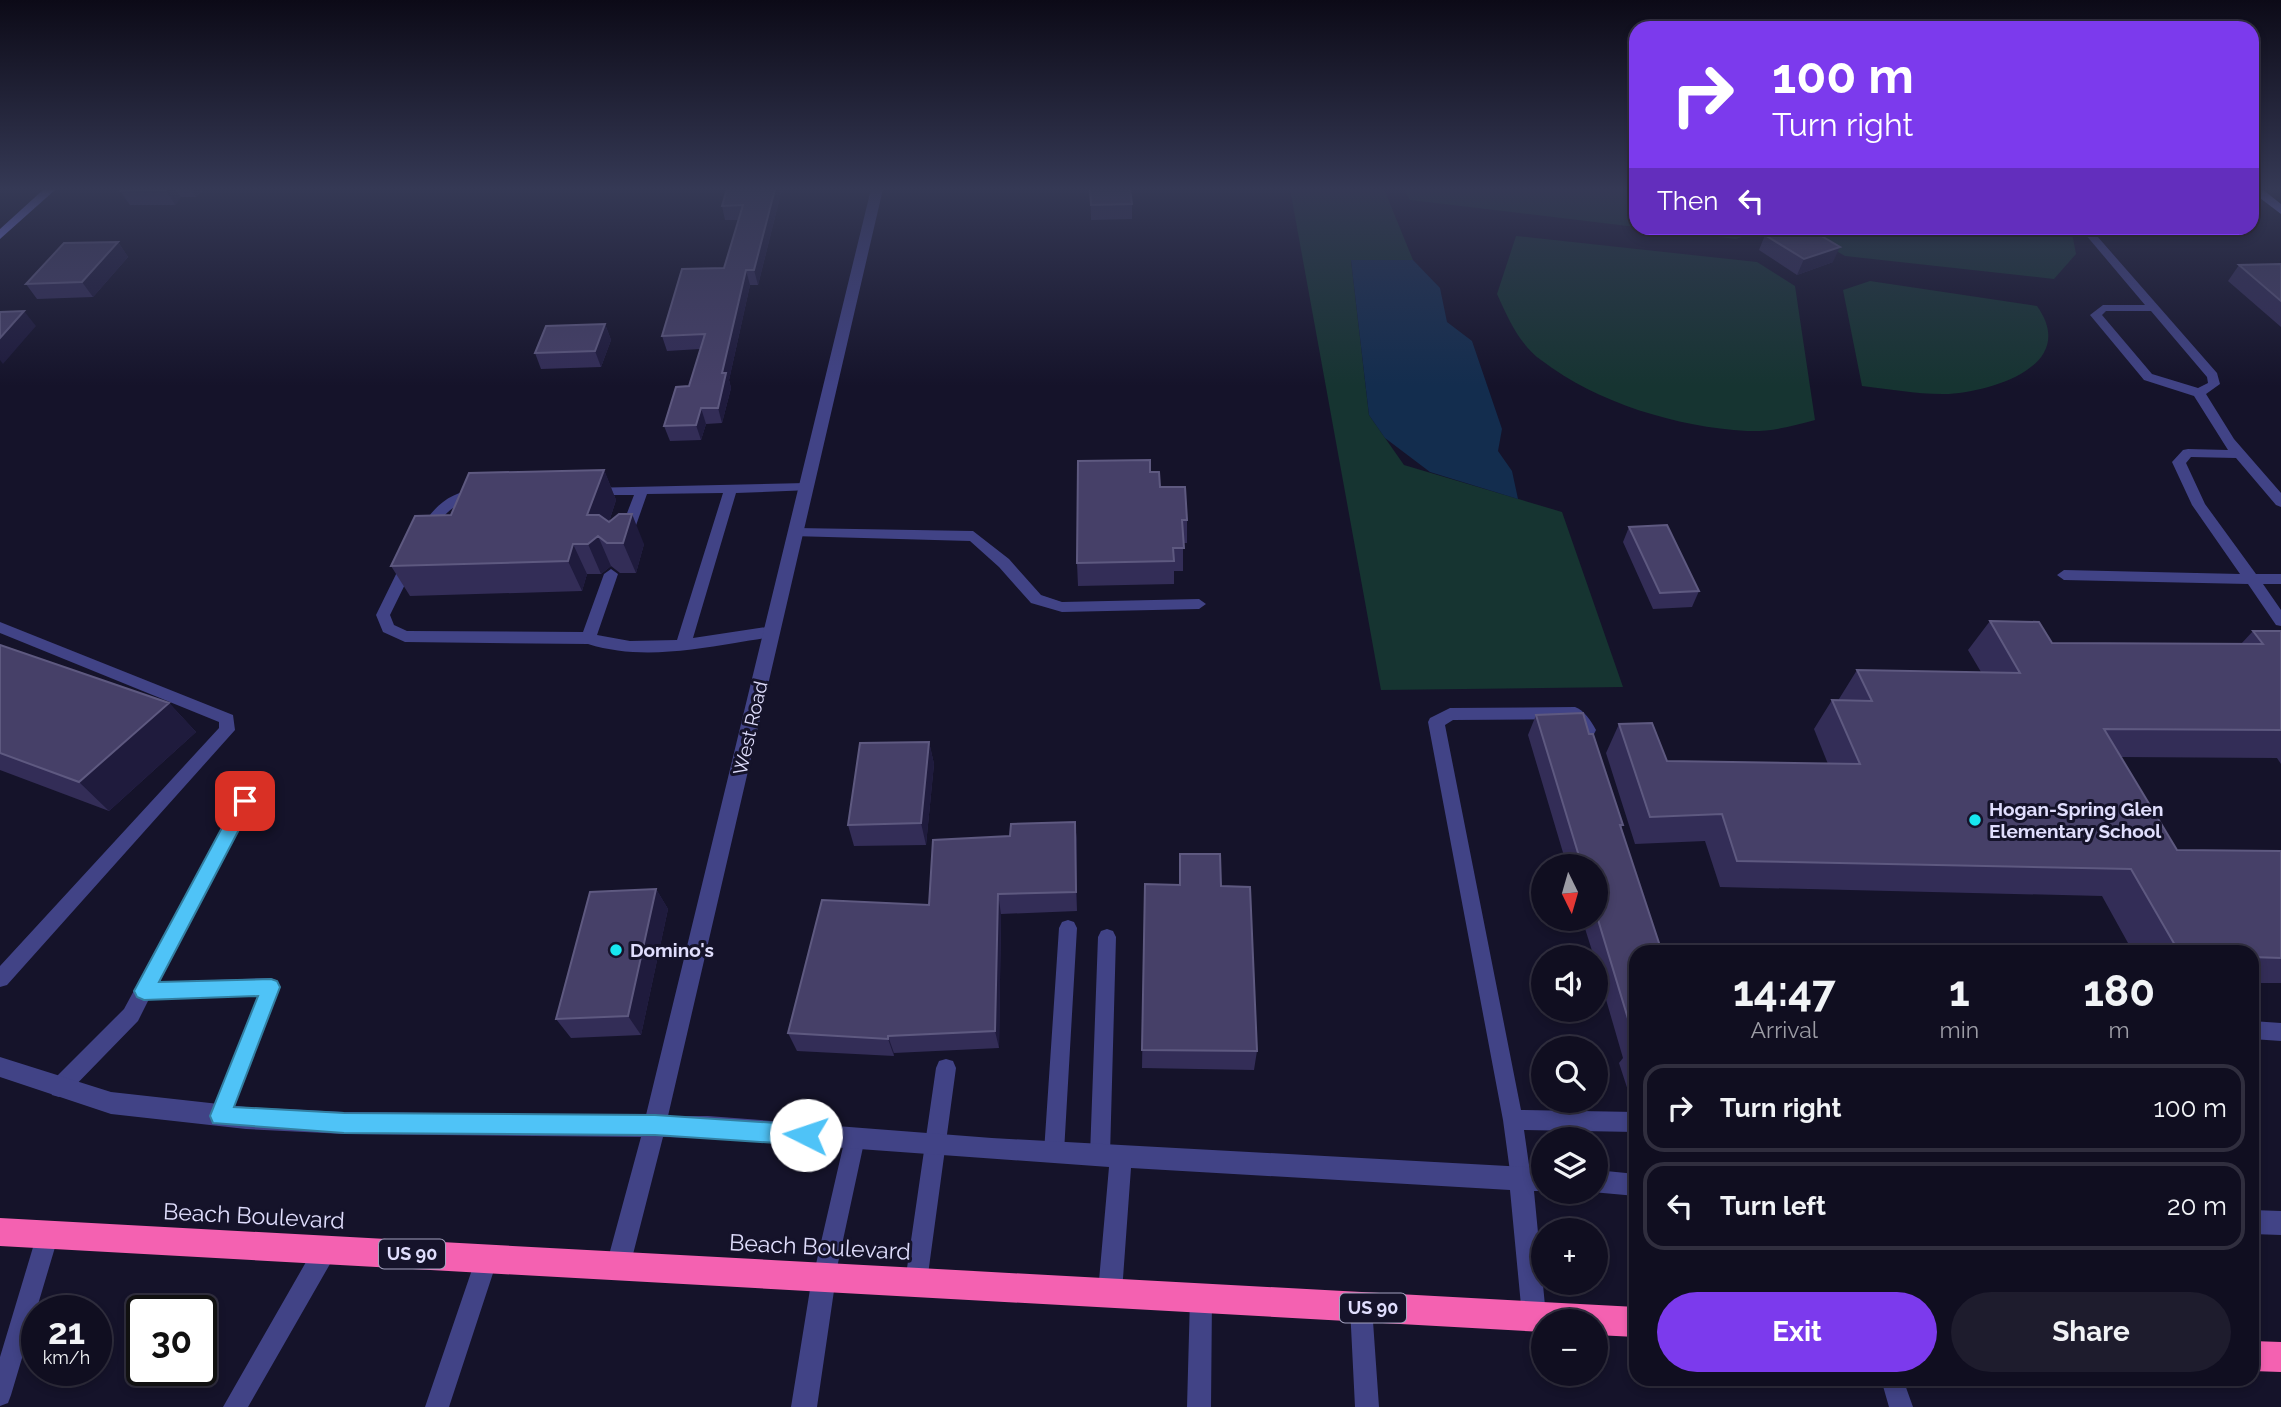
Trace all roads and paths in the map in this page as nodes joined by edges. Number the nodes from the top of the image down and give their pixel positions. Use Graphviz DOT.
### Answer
graph roads {
  1 [pos="861,255"];
  2 [pos="2108,255"];
  3 [pos="2155,308"];
  4 [pos="2199,393"];
  5 [pos="2239,454"];
  6 [pos="806,487"];
  7 [pos="732,488"];
  8 [pos="572,491"];
  9 [pos="642,491"];
  10 [pos="489,492"];
  11 [pos="2281,502"];
  12 [pos="797,533"];
  13 [pos="622,545"];
  14 [pos="611,574"];
  15 [pos="2064,575"];
  16 [pos="2281,579"];
  17 [pos="2254,581"];
  18 [pos="1199,604"];
  19 [pos="2281,621"];
  20 [pos="0,627"];
  21 [pos="773,631"];
  22 [pos="588,638"];
  23 [pos="683,645"];
  24 [pos="1593,748"];
  25 [pos="245,801"];
  26 [pos="1068,928"];
  27 [pos="1107,937"];
  28 [pos="0,979"];
  29 [pos="144,991"];
  30 [pos="2259,1030"];
  31 [pos="2281,1032"];
  32 [pos="0,1067"];
  33 [pos="946,1068"];
  34 [pos="59,1088"];
  35 [pos="220,1116"];
  36 [pos="1513,1120"];
  37 [pos="1629,1122"];
  38 [pos="655,1125"];
  39 [pos="855,1138"];
  40 [pos="935,1144"];
  41 [pos="1054,1152"];
  42 [pos="1110,1155"];
  43 [pos="1531,1176"];
  44 [pos="1531,1179"];
  45 [pos="1608,1183"];
  46 [pos="1629,1184"];
  47 [pos="1532,1204"];
  48 [pos="2259,1222"];
  49 [pos="2281,1223"];
  50 [pos="0,1232"];
  51 [pos="48,1234"];
  52 [pos="326,1250"];
  53 [pos="487,1258"];
  54 [pos="618,1266"];
  55 [pos="824,1277"];
  56 [pos="916,1282"];
  57 [pos="1110,1293"];
  58 [pos="1201,1298"];
  59 [pos="1361,1307"];
  60 [pos="1534,1309"];
  61 [pos="1531,1316"];
  62 [pos="1608,1320"];
  63 [pos="1629,1322"];
  64 [pos="2259,1356"];
  65 [pos="2281,1357"];
  66 [pos="1894,1386"];
  67 [pos="0,1395"];
  68 [pos="235,1407"];
  69 [pos="437,1407"];
  70 [pos="804,1407"];
  71 [pos="1199,1407"];
  72 [pos="1367,1407"];
  73 [pos="1901,1407"];
  1 -- 6 [label="street, West Road"];
  2 -- 3 [label="lane"];
  3 -- 4 [label="lane"];
  3 -- 4 [label="lane"];
  4 -- 5 [label="lane"];
  5 -- 11 [label="lane"];
  5 -- 17 [label="lane"];
  6 -- 7 [label="lane"];
  6 -- 12 [label="street, West Road"];
  7 -- 9 [label="lane"];
  7 -- 23 [label="lane"];
  8 -- 9 [label="lane"];
  9 -- 13 [label="lane"];
  10 -- 22 [label="lane"];
  12 -- 18 [label="lane"];
  12 -- 21 [label="street, West Road"];
  14 -- 22 [label="lane"];
  15 -- 17 [label="lane"];
  16 -- 17 [label="lane"];
  17 -- 19 [label="lane"];
  20 -- 28 [label="lane"];
  21 -- 23 [label="lane"];
  21 -- 38 [label="street, West Road"];
  22 -- 23 [label="lane"];
  24 -- 36 [label="lane"];
  25 -- 29 [label="lane"];
  26 -- 41 [label="lane"];
  27 -- 42 [label="lane"];
  29 -- 34 [label="lane"];
  29 -- 35 [label="lane"];
  30 -- 31 [label="lane"];
  32 -- 34 [label="street"];
  33 -- 40 [label="lane"];
  34 -- 35 [label="street"];
  35 -- 38 [label="street"];
  36 -- 37 [label="lane"];
  36 -- 43 [label="lane"];
  38 -- 39 [label="street"];
  38 -- 54 [label="street, West Road"];
  39 -- 40 [label="street"];
  39 -- 55 [label="lane"];
  40 -- 41 [label="street"];
  40 -- 56 [label="lane"];
  41 -- 42 [label="street"];
  42 -- 44 [label="street"];
  42 -- 57 [label="street"];
  45 -- 46 [label="street"];
  47 -- 60 [label="street"];
  48 -- 49 [label="street"];
  50 -- 51 [label="highway, Beach Boulevard / US 90"];
  51 -- 52 [label="highway, Beach Boulevard / US 90"];
  51 -- 67 [label="lane"];
  52 -- 53 [label="highway, Beach Boulevard / US 90"];
  52 -- 68 [label="lane"];
  53 -- 54 [label="highway, Beach Boulevard / US 90"];
  53 -- 69 [label="lane"];
  54 -- 55 [label="highway, Beach Boulevard / US 90"];
  55 -- 56 [label="highway, Beach Boulevard / US 90"];
  55 -- 70 [label="street"];
  56 -- 57 [label="highway, Beach Boulevard / US 90"];
  57 -- 58 [label="highway, Beach Boulevard / US 90"];
  58 -- 59 [label="highway, Beach Boulevard / US 90"];
  58 -- 71 [label="lane"];
  59 -- 61 [label="highway, Beach Boulevard / US 90"];
  59 -- 72 [label="lane"];
  62 -- 63 [label="highway, Beach Boulevard / US 90"];
  64 -- 65 [label="highway"];
  66 -- 73 [label="lane"];
}
